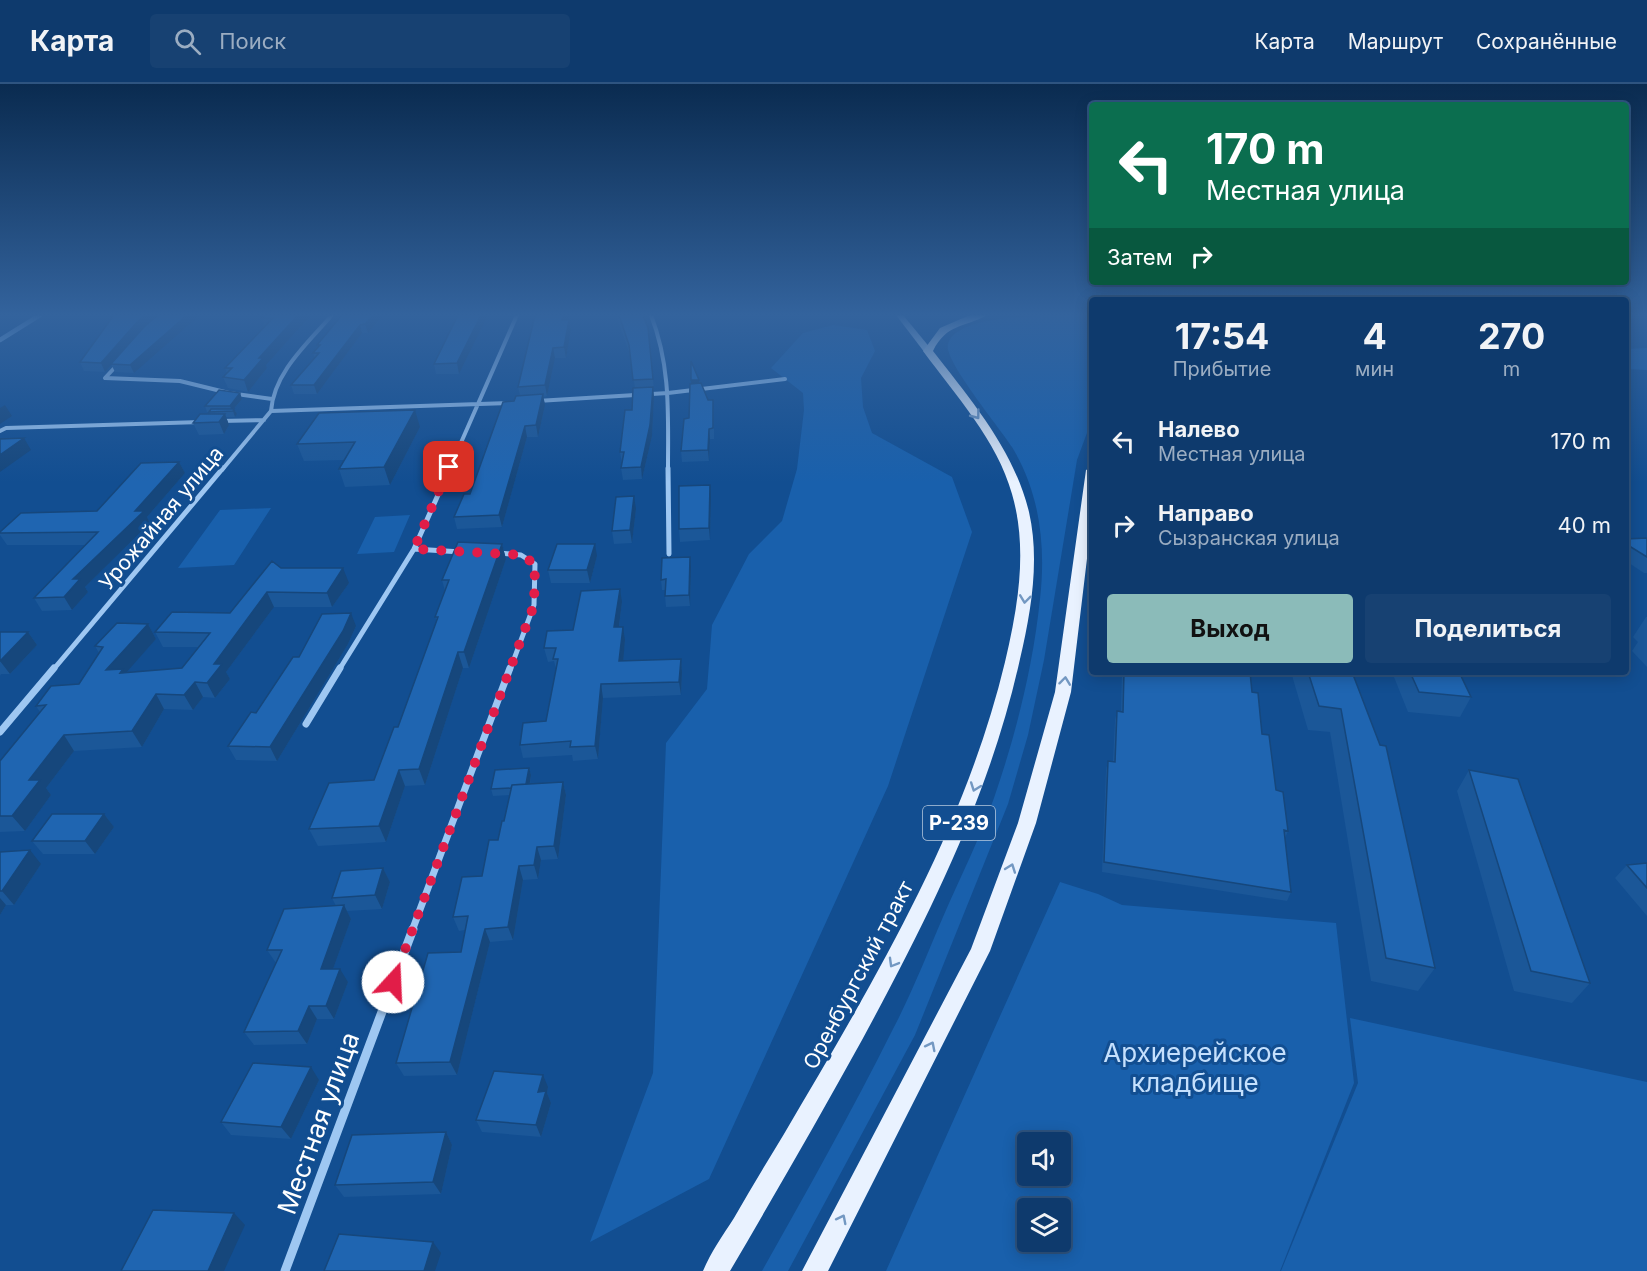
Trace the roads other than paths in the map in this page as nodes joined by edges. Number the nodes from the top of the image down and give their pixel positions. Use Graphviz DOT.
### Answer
graph roads {
  1 [pos="112,370"];
  2 [pos="285,370"];
  3 [pos="492,370"];
  4 [pos="665,370"];
  5 [pos="942,370"];
  6 [pos="785,379"];
  7 [pos="668,393"];
  8 [pos="272,399"];
  9 [pos="521,402"];
  10 [pos="532,402"];
  11 [pos="476,405"];
  12 [pos="271,411"];
  13 [pos="264,420"];
  14 [pos="217,421"];
  15 [pos="206,422"];
  16 [pos="0,431"];
  17 [pos="1089,493"];
  18 [pos="414,549"];
  19 [pos="474,552"];
  20 [pos="486,553"];
  21 [pos="669,554"];
  22 [pos="306,724"];
  23 [pos="0,732"];
  24 [pos="285,1271"];
  25 [pos="716,1271"];
  26 [pos="815,1271"];
  1 -- 8 [label="street"];
  2 -- 8 [label="street"];
  3 -- 11 [label="street"];
  4 -- 7 [label="street"];
  5 -- 25 [label="main road, Оренбургский тракт / Р-239, one-way"];
  6 -- 7 [label="street"];
  7 -- 10 [label="street"];
  7 -- 21 [label="street"];
  8 -- 12 [label="street"];
  9 -- 11 [label="street"];
  11 -- 12 [label="street"];
  11 -- 18 [label="street"];
  12 -- 13 [label="street, Урожайная улица"];
  13 -- 14 [label="street"];
  13 -- 23 [label="street, Урожайная улица"];
  15 -- 16 [label="street"];
  26 -- 17 [label="main road, Р-239, one-way"];
  18 -- 19 [label="street"];
  18 -- 22 [label="street"];
  20 -- 24 [label="street, Местная улица"];
}
